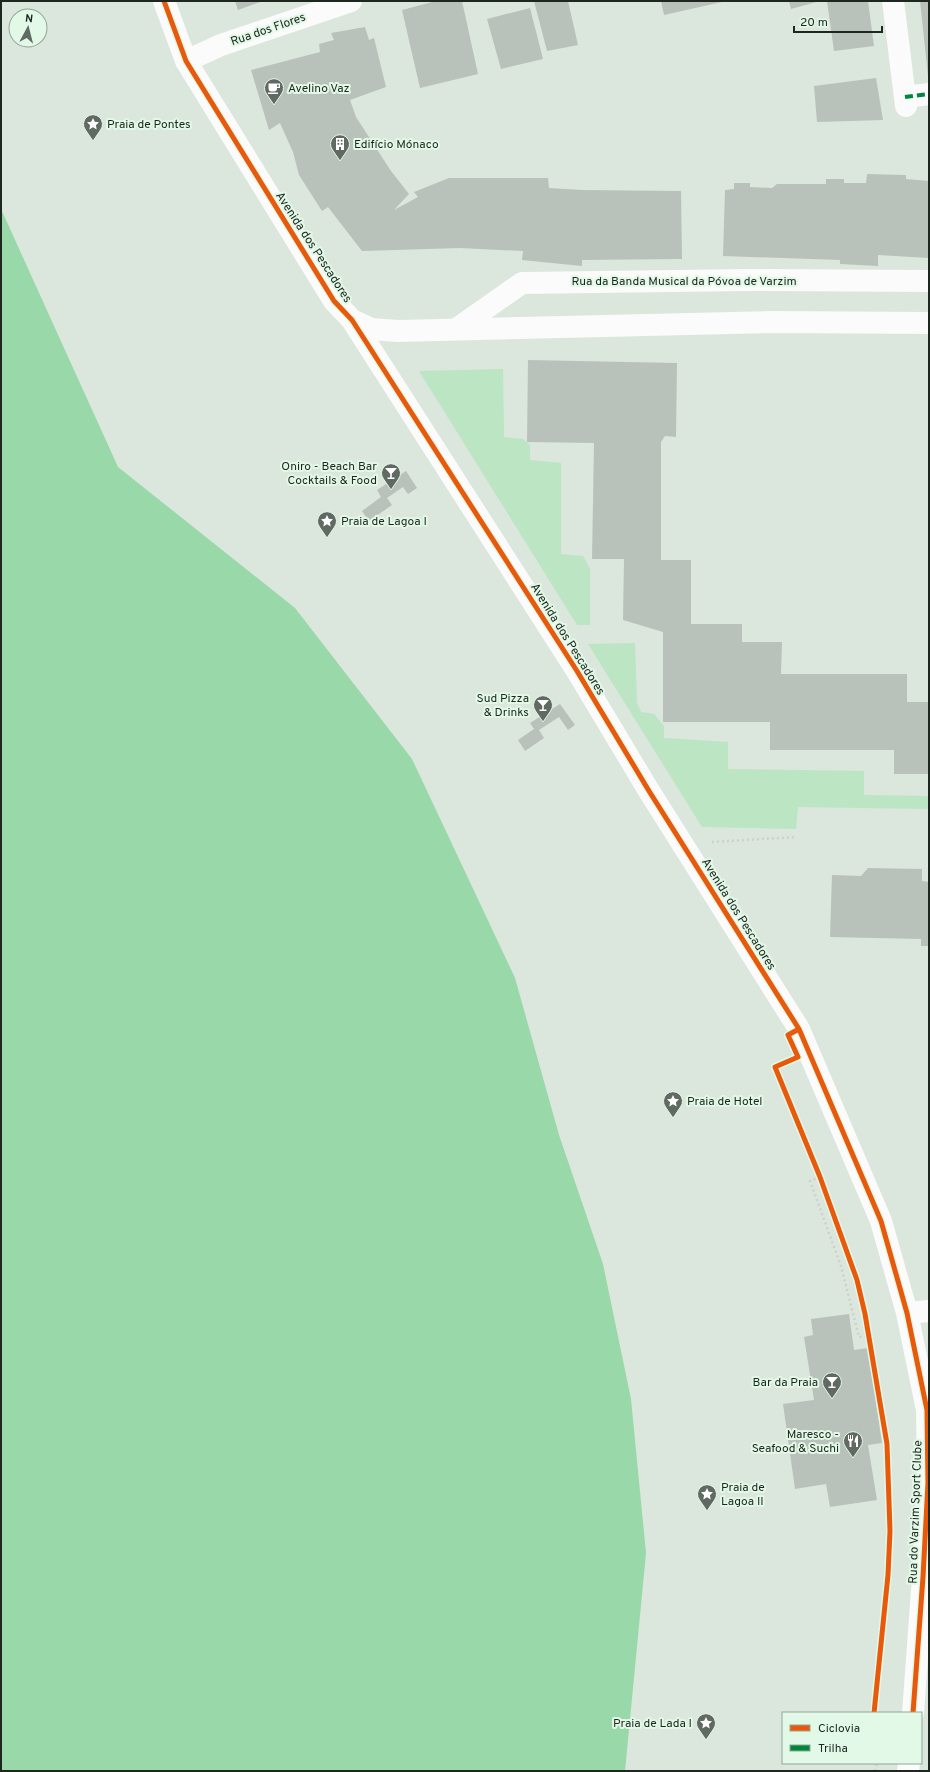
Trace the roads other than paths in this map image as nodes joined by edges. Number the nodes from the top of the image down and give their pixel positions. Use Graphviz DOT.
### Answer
graph roads {
  1 [pos="164,1"];
  2 [pos="893,1"];
  3 [pos="341,2"];
  4 [pos="186,61"];
  5 [pos="929,94"];
  6 [pos="929,281"];
  7 [pos="352,320"];
  8 [pos="929,323"];
  9 [pos="455,330"];
  10 [pos="929,1311"];
  11 [pos="907,1313"];
  12 [pos="913,1712"];
  1 -- 4 [label="street, Avenida dos Pescadores"];
  2 -- 5 [label="street"];
  3 -- 4 [label="street, Rua dos Flores"];
  4 -- 7 [label="street, Avenida dos Pescadores"];
  6 -- 9 [label="street, Rua da Banda Musical da Póvoa de Varzim"];
  7 -- 9 [label="street"];
  7 -- 11 [label="street, Avenida dos Pescadores"];
  8 -- 9 [label="street"];
  10 -- 11 [label="street"];
  11 -- 12 [label="street, Rua do Varzim Sport Clube"];
}
